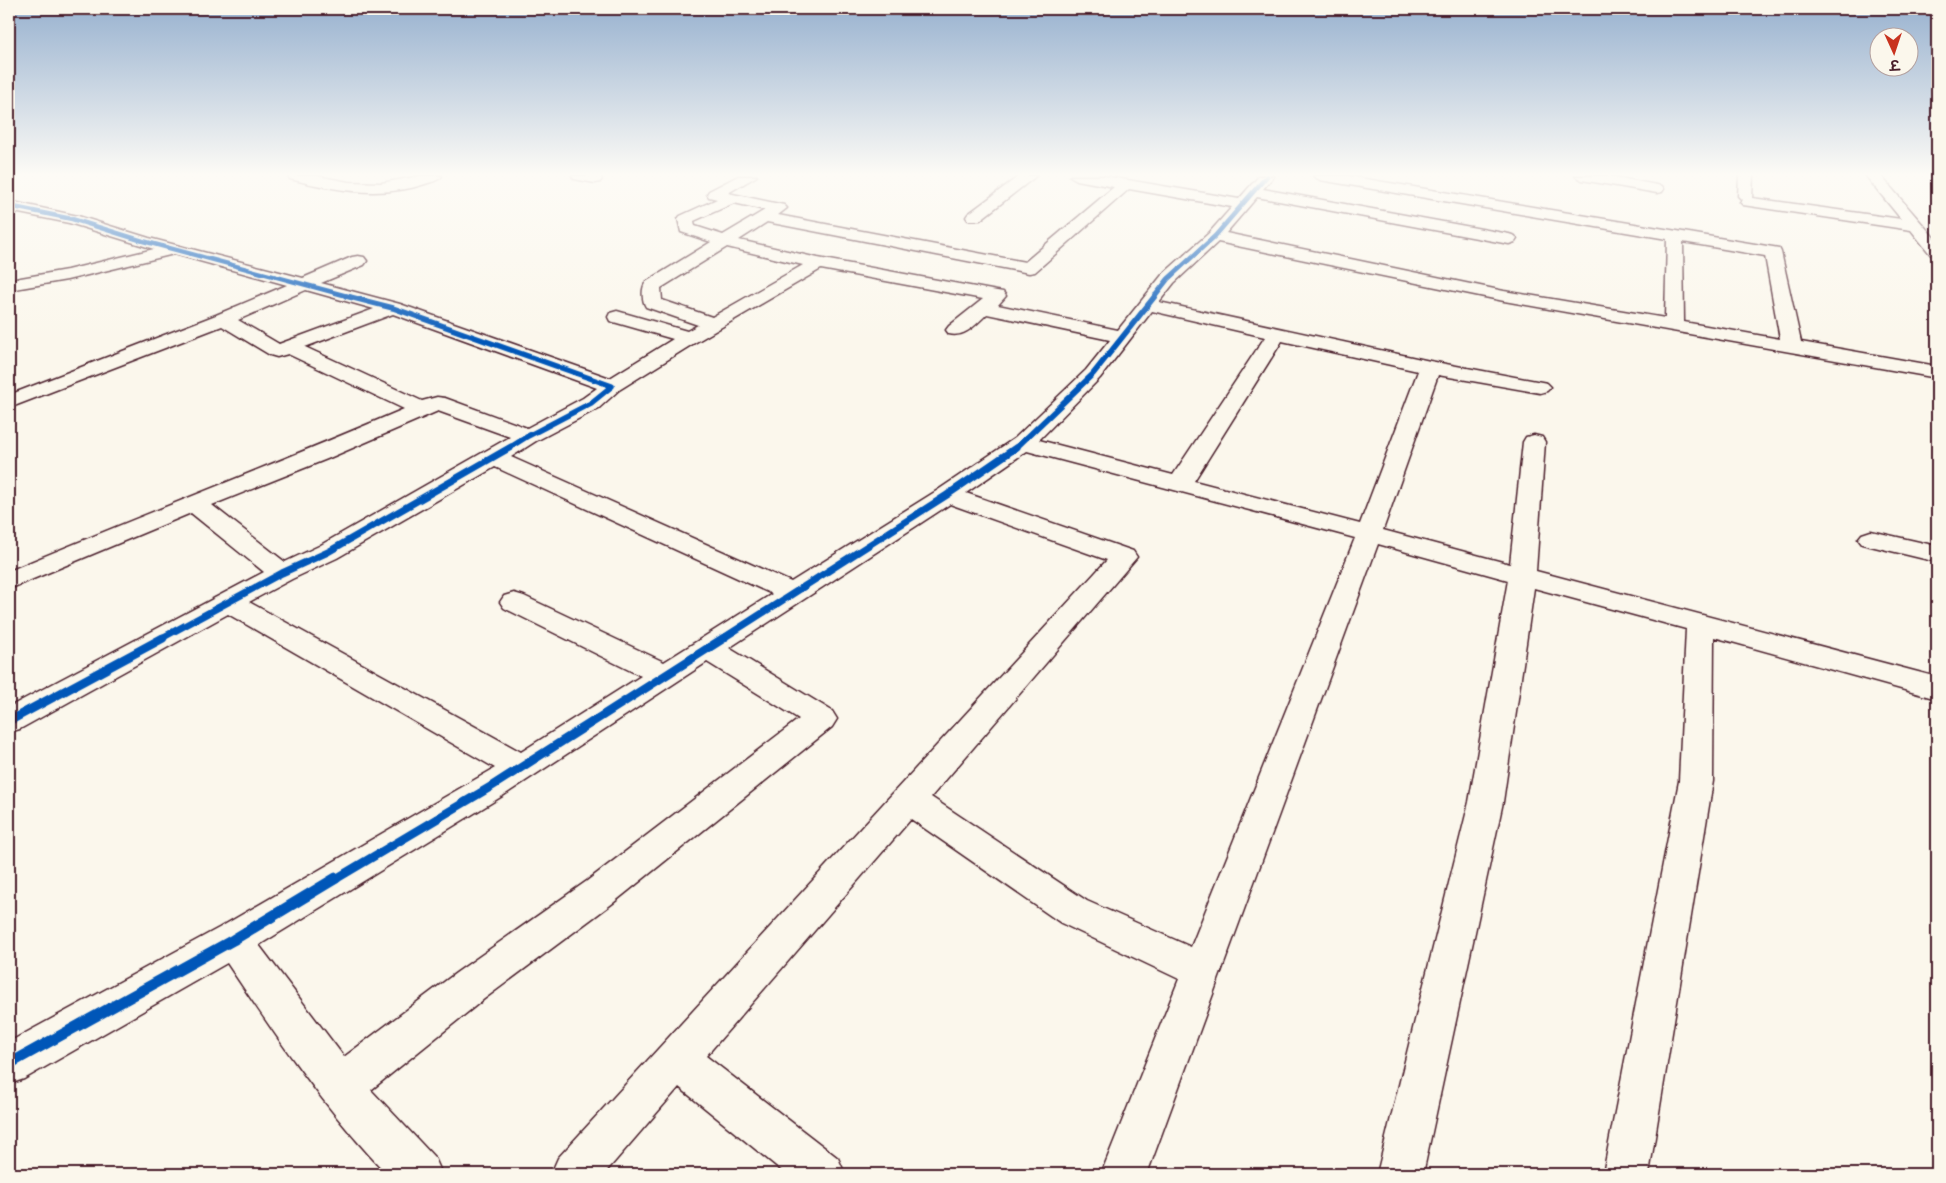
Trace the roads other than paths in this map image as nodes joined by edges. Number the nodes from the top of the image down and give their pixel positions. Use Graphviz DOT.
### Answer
graph roads {
  1 [pos="113,231"];
  2 [pos="694,231"];
  3 [pos="740,231"];
  4 [pos="813,231"];
  5 [pos="1071,231"];
  6 [pos="1219,231"];
  7 [pos="1468,231"];
  8 [pos="1653,231"];
  9 [pos="1920,231"];
  10 [pos="1675,235"];
  11 [pos="1215,236"];
  12 [pos="1509,239"];
  13 [pos="724,241"];
  14 [pos="172,249"];
  15 [pos="1937,251"];
  16 [pos="358,261"];
  17 [pos="818,263"];
  18 [pos="9,285"];
  19 [pos="305,285"];
  20 [pos="1007,287"];
  21 [pos="1149,306"];
  22 [pos="393,308"];
  23 [pos="617,318"];
  24 [pos="223,319"];
  25 [pos="714,324"];
  26 [pos="1674,327"];
  27 [pos="956,330"];
  28 [pos="1276,334"];
  29 [pos="1123,337"];
  30 [pos="689,338"];
  31 [pos="289,347"];
  32 [pos="1792,348"];
  33 [pos="1430,367"];
  34 [pos="1937,372"];
  35 [pos="612,386"];
  36 [pos="1540,387"];
  37 [pos="9,402"];
  38 [pos="423,410"];
  39 [pos="528,436"];
  40 [pos="1534,442"];
  41 [pos="1023,443"];
  42 [pos="494,458"];
  43 [pos="1180,483"];
  44 [pos="947,495"];
  45 [pos="194,503"];
  46 [pos="1370,534"];
  47 [pos="1871,539"];
  48 [pos="1937,554"];
  49 [pos="282,573"];
  50 [pos="1522,576"];
  51 [pos="9,581"];
  52 [pos="794,593"];
  53 [pos="228,602"];
  54 [pos="514,602"];
  55 [pos="1700,624"];
  56 [pos="707,648"];
  57 [pos="664,675"];
  58 [pos="1937,688"];
  59 [pos="9,721"];
  60 [pos="521,767"];
  61 [pos="908,799"];
  62 [pos="233,940"];
  63 [pos="1202,972"];
  64 [pos="677,1059"];
  65 [pos="9,1064"];
  66 [pos="341,1086"];
  67 [pos="419,1174"];
  68 [pos="574,1174"];
  69 [pos="822,1174"];
  70 [pos="1124,1174"];
  71 [pos="1400,1174"];
  72 [pos="1626,1174"];
  1 -- 14 [label="street"];
  2 -- 13 [label="street"];
  3 -- 13 [label="street"];
  4 -- 20 [label="street"];
  5 -- 20 [label="street"];
  6 -- 11 [label="street"];
  7 -- 12 [label="street"];
  8 -- 10 [label="street"];
  9 -- 15 [label="street"];
  10 -- 26 [label="street"];
  10 -- 32 [label="street"];
  11 -- 21 [label="street"];
  11 -- 26 [label="street"];
  13 -- 17 [label="street"];
  13 -- 25 [label="street"];
  14 -- 18 [label="street"];
  14 -- 19 [label="street"];
  16 -- 19 [label="street"];
  17 -- 20 [label="street"];
  17 -- 25 [label="street"];
  19 -- 22 [label="street"];
  19 -- 24 [label="street"];
  20 -- 27 [label="street"];
  20 -- 29 [label="street"];
  21 -- 28 [label="street"];
  21 -- 29 [label="street"];
  22 -- 31 [label="street"];
  22 -- 35 [label="street"];
  23 -- 30 [label="street"];
  24 -- 31 [label="street"];
  24 -- 37 [label="street"];
  25 -- 30 [label="street"];
  26 -- 32 [label="street"];
  28 -- 33 [label="street"];
  28 -- 43 [label="street"];
  29 -- 41 [label="street"];
  30 -- 35 [label="street"];
  31 -- 38 [label="street"];
  32 -- 34 [label="street"];
  33 -- 36 [label="street"];
  33 -- 46 [label="street"];
  35 -- 39 [label="street"];
  38 -- 39 [label="street"];
  38 -- 45 [label="street"];
  39 -- 42 [label="street"];
  40 -- 50 [label="street"];
  41 -- 43 [label="street"];
  41 -- 44 [label="street"];
  42 -- 49 [label="street"];
  42 -- 52 [label="street"];
  43 -- 46 [label="street"];
  44 -- 52 [label="street"];
  44 -- 61 [label="street"];
  45 -- 49 [label="street"];
  45 -- 51 [label="street"];
  46 -- 50 [label="street"];
  46 -- 63 [label="street"];
  47 -- 48 [label="street"];
  49 -- 53 [label="street"];
  50 -- 55 [label="street"];
  50 -- 71 [label="street"];
  52 -- 56 [label="street"];
  53 -- 59 [label="street"];
  53 -- 60 [label="street"];
  54 -- 57 [label="street"];
  55 -- 58 [label="street"];
  55 -- 72 [label="street"];
  56 -- 57 [label="street"];
  56 -- 66 [label="street"];
  57 -- 60 [label="street"];
  60 -- 62 [label="street"];
  61 -- 63 [label="street"];
  61 -- 64 [label="street"];
  62 -- 65 [label="street"];
  62 -- 66 [label="street"];
  63 -- 70 [label="street"];
  64 -- 68 [label="street"];
  64 -- 69 [label="street"];
  66 -- 67 [label="street"];
}
